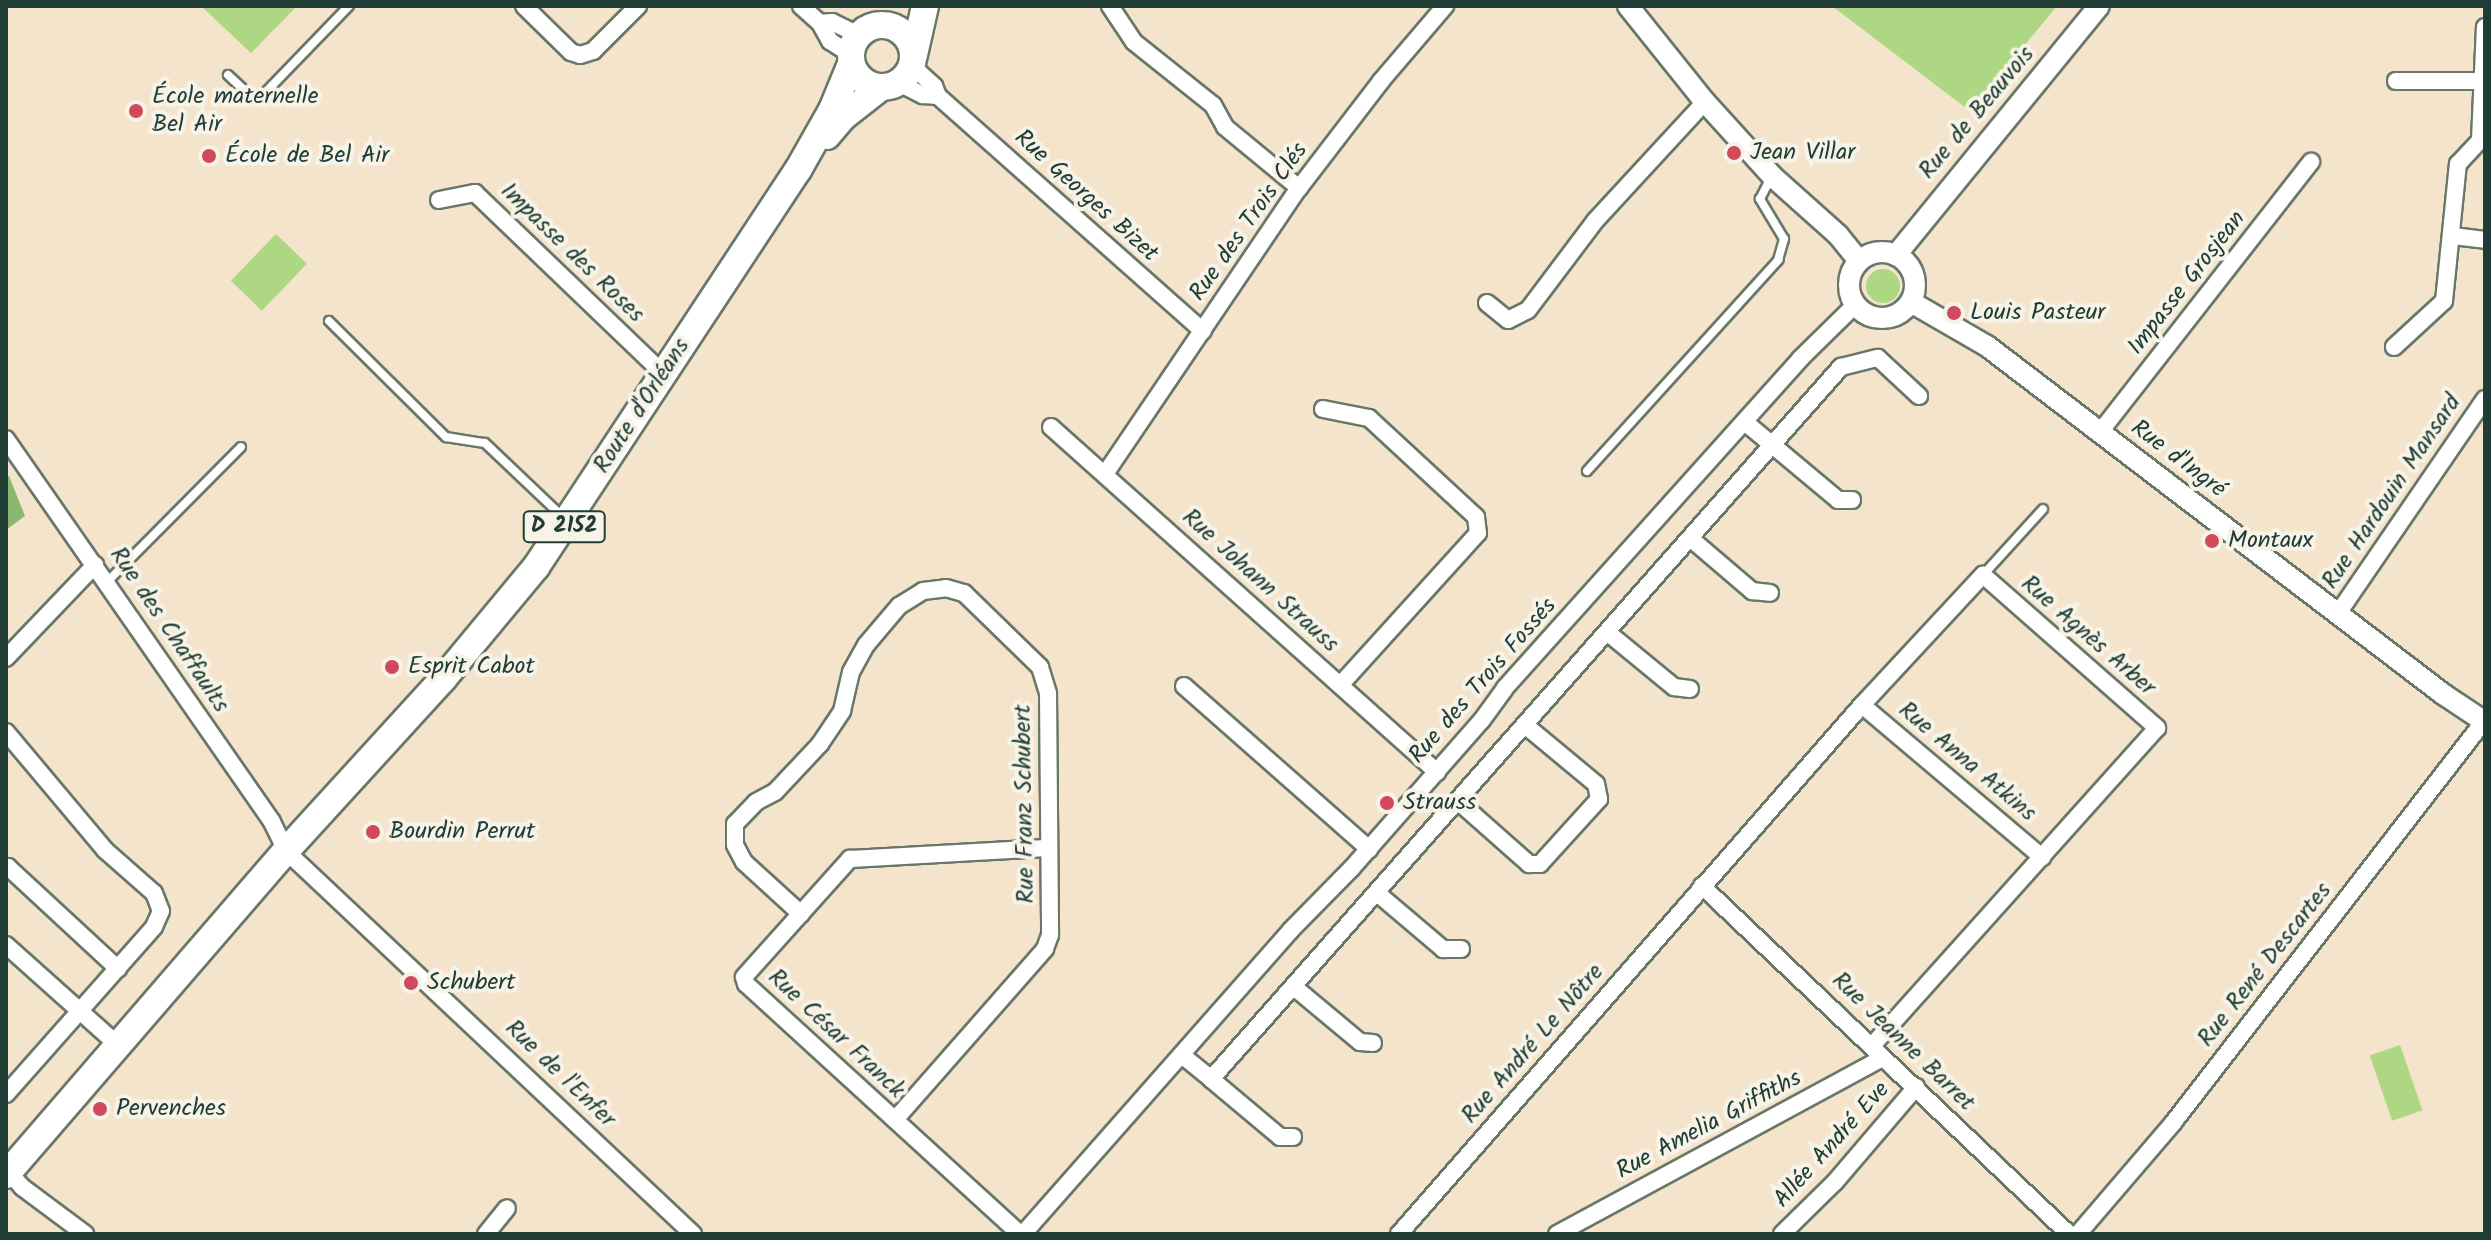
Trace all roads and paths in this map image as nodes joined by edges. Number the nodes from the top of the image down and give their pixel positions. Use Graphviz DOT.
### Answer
graph roads {
  1 [pos="349,6"];
  2 [pos="524,6"];
  3 [pos="638,6"];
  4 [pos="801,6"];
  5 [pos="895,6"];
  6 [pos="925,6"];
  7 [pos="1110,6"];
  8 [pos="1445,6"];
  9 [pos="1628,6"];
  10 [pos="2099,6"];
  11 [pos="2485,27"];
  12 [pos="857,46"];
  13 [pos="901,73"];
  14 [pos="228,75"];
  15 [pos="2396,81"];
  16 [pos="2483,81"];
  17 [pos="1705,102"];
  18 [pos="2311,162"];
  19 [pos="798,170"];
  20 [pos="1772,176"];
  21 [pos="1299,188"];
  22 [pos="439,200"];
  23 [pos="2453,236"];
  24 [pos="2485,240"];
  25 [pos="1896,255"];
  26 [pos="1859,261"];
  27 [pos="1911,302"];
  28 [pos="1487,303"];
  29 [pos="1855,305"];
  30 [pos="329,321"];
  31 [pos="1203,331"];
  32 [pos="2394,347"];
  33 [pos="663,373"];
  34 [pos="1919,396"];
  35 [pos="2485,399"];
  36 [pos="1323,409"];
  37 [pos="1746,423"];
  38 [pos="1051,427"];
  39 [pos="2100,432"];
  40 [pos="6,439"];
  41 [pos="1771,446"];
  42 [pos="241,447"];
  43 [pos="1587,471"];
  44 [pos="1105,474"];
  45 [pos="1852,500"];
  46 [pos="2043,509"];
  47 [pos="567,521"];
  48 [pos="1690,538"];
  49 [pos="95,565"];
  50 [pos="1983,575"];
  51 [pos="107,582"];
  52 [pos="1770,593"];
  53 [pos="2339,612"];
  54 [pos="1607,632"];
  55 [pos="6,658"];
  56 [pos="1340,685"];
  57 [pos="1184,686"];
  58 [pos="1690,689"];
  59 [pos="1862,705"];
  60 [pos="2484,721"];
  61 [pos="1525,725"];
  62 [pos="6,732"];
  63 [pos="1437,772"];
  64 [pos="1459,802"];
  65 [pos="1047,848"];
  66 [pos="1369,849"];
  67 [pos="286,851"];
  68 [pos="2042,857"];
  69 [pos="6,869"];
  70 [pos="1702,886"];
  71 [pos="1377,893"];
  72 [pos="801,914"];
  73 [pos="6,945"];
  74 [pos="1461,949"];
  75 [pos="118,969"];
  76 [pos="1294,987"];
  77 [pos="80,1010"];
  78 [pos="1373,1043"];
  79 [pos="118,1045"];
  80 [pos="1878,1052"];
  81 [pos="1183,1056"];
  82 [pos="1211,1079"];
  83 [pos="1916,1087"];
  84 [pos="6,1094"];
  85 [pos="895,1120"];
  86 [pos="1293,1137"];
  87 [pos="7,1172"];
  88 [pos="507,1208"];
  89 [pos="85,1234"];
  90 [pos="486,1234"];
  91 [pos="693,1234"];
  92 [pos="1022,1234"];
  93 [pos="1399,1234"];
  94 [pos="1557,1234"];
  95 [pos="1782,1234"];
  96 [pos="2069,1234"];
  97 [pos="2078,1234"];
  1 -- 14 [label="lane"];
  2 -- 3 [label="street"];
  4 -- 12 [label="street"];
  5 -- 12 [label="main road"];
  6 -- 13 [label="main road"];
  7 -- 21 [label="street"];
  8 -- 21 [label="street, Rue des Trois Clés"];
  9 -- 17 [label="street"];
  10 -- 25 [label="street, Rue de Beauvois"];
  11 -- 16 [label="street"];
  12 -- 13 [label="main road"];
  12 -- 13 [label="main road"];
  12 -- 19 [label="main road, Route d'Orléans / D 2152"];
  13 -- 19 [label="main road, Route d'Orléans / D 2152"];
  13 -- 31 [label="street, Rue Georges Bizet"];
  15 -- 16 [label="street"];
  16 -- 23 [label="street"];
  17 -- 20 [label="street"];
  17 -- 28 [label="street"];
  18 -- 39 [label="street, Impasse Grosjean"];
  19 -- 33 [label="main road, Route d'Orléans / D 2152"];
  20 -- 26 [label="street"];
  20 -- 43 [label="lane"];
  21 -- 31 [label="street, Rue des Trois Clés"];
  22 -- 33 [label="street, Impasse des Roses"];
  23 -- 24 [label="street"];
  23 -- 32 [label="street"];
  25 -- 26 [label="street"];
  25 -- 27 [label="street"];
  26 -- 29 [label="street"];
  27 -- 29 [label="street"];
  27 -- 39 [label="street, Rue d'Ingré"];
  29 -- 37 [label="street, Rue des Trois Fossés"];
  30 -- 47 [label="lane"];
  31 -- 44 [label="street, Rue des Trois Clés"];
  33 -- 47 [label="main road, Route d'Orléans / D 2152"];
  34 -- 41 [label="street"];
  35 -- 53 [label="street, Rue Hardouin Mansard"];
  36 -- 56 [label="street"];
  37 -- 41 [label="street"];
  37 -- 63 [label="street, Rue des Trois Fossés"];
  38 -- 44 [label="street, Rue Johann Strauss"];
  39 -- 53 [label="street, Rue d'Ingré"];
  40 -- 49 [label="street, Rue des Chaffaults"];
  41 -- 45 [label="street"];
  41 -- 48 [label="street"];
  42 -- 51 [label="lane"];
  44 -- 56 [label="street, Rue Johann Strauss"];
  46 -- 50 [label="lane"];
  47 -- 67 [label="main road, Route d'Orléans / D 2152"];
  48 -- 52 [label="street"];
  48 -- 54 [label="street"];
  49 -- 51 [label="street, Rue des Chaffaults"];
  49 -- 55 [label="street"];
  50 -- 59 [label="street, Rue Agnès Arber"];
  50 -- 68 [label="street, Rue Agnès Arber"];
  51 -- 67 [label="street, Rue des Chaffaults"];
  53 -- 60 [label="street, Rue d'Ingré"];
  54 -- 58 [label="street"];
  54 -- 61 [label="street"];
  56 -- 63 [label="street, Rue Johann Strauss"];
  57 -- 66 [label="street"];
  59 -- 68 [label="street, Rue Anna Atkins"];
  59 -- 70 [label="street, Rue Agnès Arber"];
  60 -- 97 [label="street, Rue René Descartes"];
  61 -- 64 [label="street"];
  61 -- 64 [label="street"];
  62 -- 75 [label="street"];
  63 -- 66 [label="street, Rue des Trois Fossés"];
  64 -- 71 [label="street"];
  65 -- 72 [label="street, Rue César Franck"];
  65 -- 72 [label="street, Rue Franz Schubert"];
  65 -- 85 [label="street, Rue Franz Schubert"];
  66 -- 81 [label="street, Rue des Trois Fossés"];
  67 -- 79 [label="main road, D 2152"];
  67 -- 91 [label="street, Rue de l'Enfer"];
  68 -- 80 [label="street, Rue Agnès Arber"];
  69 -- 75 [label="street"];
  70 -- 80 [label="street, Rue Jeanne Barret"];
  70 -- 93 [label="street, Rue André Le Nôtre"];
  71 -- 74 [label="street"];
  71 -- 76 [label="street"];
  72 -- 85 [label="street, Rue César Franck"];
  73 -- 77 [label="street"];
  75 -- 77 [label="street"];
  76 -- 78 [label="street"];
  76 -- 82 [label="street"];
  77 -- 79 [label="street"];
  77 -- 84 [label="street"];
  79 -- 87 [label="main road, D 2152"];
  80 -- 83 [label="street, Rue Jeanne Barret"];
  80 -- 94 [label="street, Rue Amelia Griffiths"];
  81 -- 82 [label="street"];
  81 -- 92 [label="street, Rue des Trois Fossés"];
  82 -- 86 [label="street"];
  83 -- 95 [label="street, Allée André Eve"];
  83 -- 96 [label="street, Rue Jeanne Barret"];
  85 -- 92 [label="street, Rue César Franck"];
  87 -- 89 [label="street"];
  88 -- 90 [label="street"];
}
